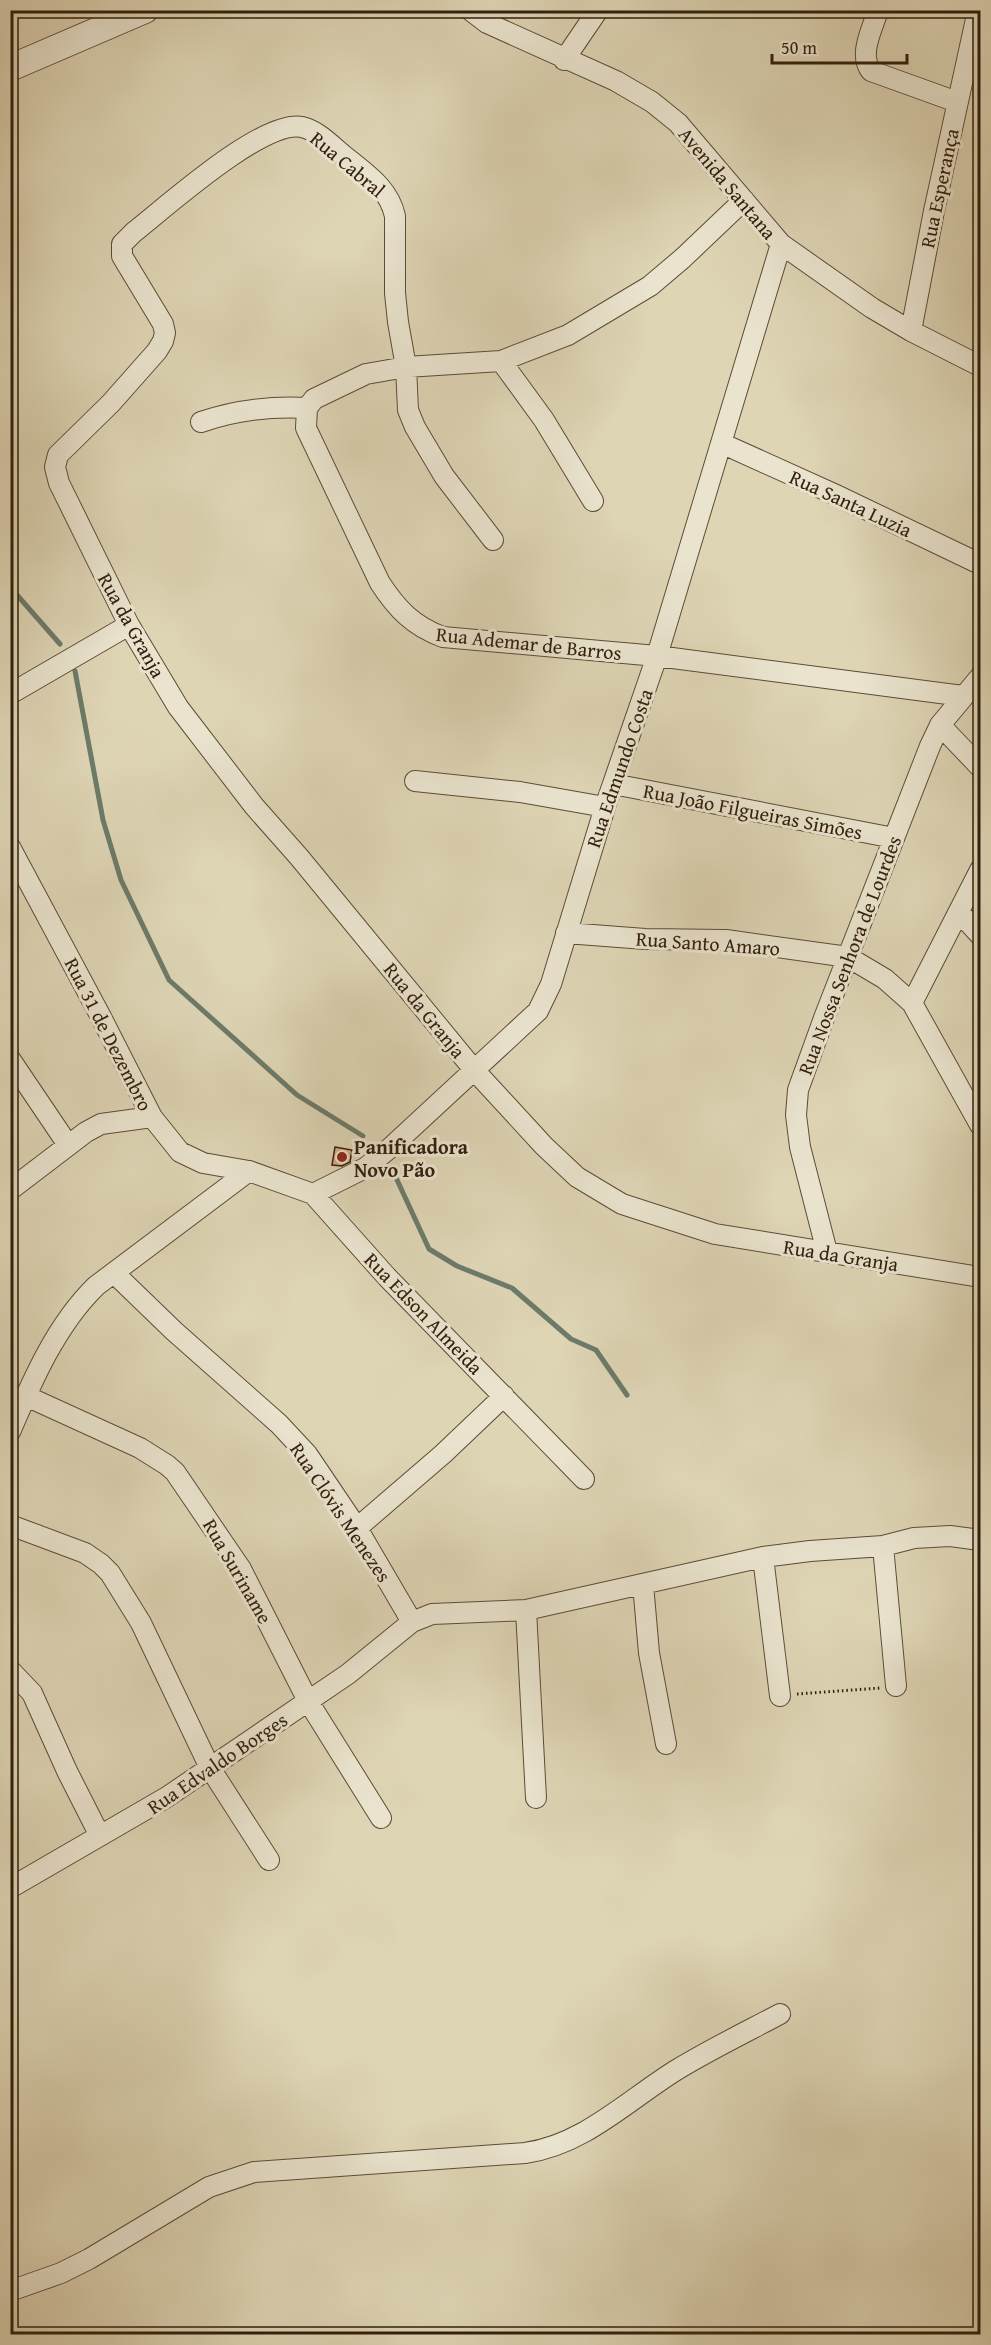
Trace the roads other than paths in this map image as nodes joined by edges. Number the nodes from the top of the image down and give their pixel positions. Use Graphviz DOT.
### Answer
graph roads {
  1 [pos="145,10"];
  2 [pos="470,10"];
  3 [pos="598,10"];
  4 [pos="878,10"];
  5 [pos="978,10"];
  6 [pos="564,60"];
  7 [pos="10,68"];
  8 [pos="957,102"];
  9 [pos="744,200"];
  10 [pos="781,244"];
  11 [pos="911,331"];
  12 [pos="501,361"];
  13 [pos="981,366"];
  14 [pos="406,367"];
  15 [pos="307,408"];
  16 [pos="201,422"];
  17 [pos="721,443"];
  18 [pos="59,483"];
  19 [pos="593,501"];
  20 [pos="493,540"];
  21 [pos="981,564"];
  22 [pos="129,625"];
  23 [pos="657,656"];
  24 [pos="981,677"];
  25 [pos="10,694"];
  26 [pos="963,696"];
  27 [pos="940,725"];
  28 [pos="981,767"];
  29 [pos="416,781"];
  30 [pos="613,784"];
  31 [pos="605,807"];
  32 [pos="894,838"];
  33 [pos="10,847"];
  34 [pos="981,870"];
  35 [pos="959,912"];
  36 [pos="566,933"];
  37 [pos="981,935"];
  38 [pos="849,957"];
  39 [pos="912,1003"];
  40 [pos="10,1059"];
  41 [pos="475,1071"];
  42 [pos="152,1117"];
  43 [pos="981,1125"];
  44 [pos="69,1145"];
  45 [pos="249,1171"];
  46 [pos="14,1184"];
  47 [pos="313,1194"];
  48 [pos="827,1252"];
  49 [pos="114,1273"];
  50 [pos="981,1277"];
  51 [pos="26,1396"];
  52 [pos="504,1396"];
  53 [pos="10,1432"];
  54 [pos="584,1479"];
  55 [pos="10,1525"];
  56 [pos="357,1528"];
  57 [pos="981,1540"];
  58 [pos="883,1546"];
  59 [pos="762,1557"];
  60 [pos="643,1584"];
  61 [pos="526,1610"];
  62 [pos="412,1622"];
  63 [pos="10,1670"];
  64 [pos="896,1686"];
  65 [pos="780,1696"];
  66 [pos="308,1701"];
  67 [pos="666,1744"];
  68 [pos="210,1768"];
  69 [pos="536,1798"];
  70 [pos="381,1818"];
  71 [pos="100,1836"];
  72 [pos="269,1860"];
  73 [pos="10,1888"];
  74 [pos="780,2014"];
  75 [pos="10,2291"];
  1 -- 7 [label="street"];
  2 -- 6 [label="street, Avenida Santana"];
  3 -- 6 [label="street"];
  4 -- 8 [label="street"];
  5 -- 8 [label="street, Rua Esperança"];
  6 -- 9 [label="street, Avenida Santana"];
  8 -- 11 [label="street, Rua Esperança"];
  9 -- 10 [label="street, Avenida Santana"];
  9 -- 12 [label="street"];
  10 -- 11 [label="street, Avenida Santana"];
  10 -- 17 [label="street, Rua Edmundo Costa"];
  11 -- 13 [label="street, Avenida Santana"];
  12 -- 14 [label="street"];
  12 -- 19 [label="street"];
  14 -- 15 [label="street"];
  14 -- 18 [label="street, Rua Cabral"];
  14 -- 20 [label="street, Rua Cabral"];
  15 -- 16 [label="street"];
  15 -- 23 [label="street, Rua Ademar de Barros"];
  17 -- 21 [label="street, Rua Santa Luzia"];
  17 -- 23 [label="street, Rua Edmundo Costa"];
  18 -- 22 [label="street, Rua da Granja"];
  22 -- 25 [label="street"];
  22 -- 41 [label="street, Rua da Granja"];
  23 -- 26 [label="street, Rua Ademar de Barros"];
  23 -- 30 [label="street, Rua Edmundo Costa"];
  24 -- 26 [label="street, Rua Nossa Senhora de Lourdes"];
  26 -- 27 [label="street, Rua Nossa Senhora de Lourdes"];
  27 -- 28 [label="street"];
  27 -- 32 [label="street, Rua Nossa Senhora de Lourdes"];
  29 -- 31 [label="street"];
  30 -- 31 [label="street, Rua Edmundo Costa"];
  30 -- 32 [label="street, Rua João Filgueiras Simões"];
  31 -- 36 [label="street, Rua Edmundo Costa"];
  32 -- 38 [label="street, Rua Nossa Senhora de Lourdes"];
  33 -- 42 [label="street, Rua 31 de Dezembro"];
  34 -- 35 [label="street"];
  35 -- 37 [label="street"];
  35 -- 39 [label="street"];
  36 -- 38 [label="street, Rua Santo Amaro"];
  36 -- 41 [label="street, Rua Edmundo Costa"];
  38 -- 39 [label="street, Rua Santo Amaro"];
  38 -- 48 [label="street, Rua Nossa Senhora de Lourdes"];
  39 -- 43 [label="street, Rua Santo Amaro"];
  40 -- 44 [label="street"];
  41 -- 47 [label="street, Rua Edmundo Costa"];
  41 -- 48 [label="street, Rua da Granja"];
  42 -- 44 [label="street"];
  42 -- 45 [label="street, Rua 31 de Dezembro"];
  44 -- 46 [label="street"];
  45 -- 47 [label="street, Rua Edson Almeida"];
  45 -- 49 [label="street"];
  47 -- 52 [label="street, Rua Edson Almeida"];
  48 -- 50 [label="street, Rua da Granja"];
  49 -- 51 [label="street"];
  49 -- 56 [label="street, Rua Clóvis Menezes"];
  51 -- 53 [label="street"];
  51 -- 66 [label="street, Rua Suriname"];
  52 -- 54 [label="street, Rua Edson Almeida"];
  52 -- 56 [label="street"];
  55 -- 68 [label="street"];
  56 -- 62 [label="street, Rua Clóvis Menezes"];
  57 -- 58 [label="street"];
  58 -- 59 [label="street"];
  58 -- 64 [label="street"];
  59 -- 60 [label="street"];
  59 -- 65 [label="street"];
  60 -- 61 [label="street"];
  60 -- 67 [label="street"];
  61 -- 62 [label="street"];
  61 -- 69 [label="street"];
  62 -- 66 [label="street, Rua Edvaldo Borges"];
  63 -- 71 [label="street"];
  66 -- 68 [label="street, Rua Edvaldo Borges"];
  66 -- 70 [label="street, Rua Suriname"];
  68 -- 71 [label="street, Rua Edvaldo Borges"];
  68 -- 72 [label="street"];
  71 -- 73 [label="street, Rua Edvaldo Borges"];
  74 -- 75 [label="street"];
}
